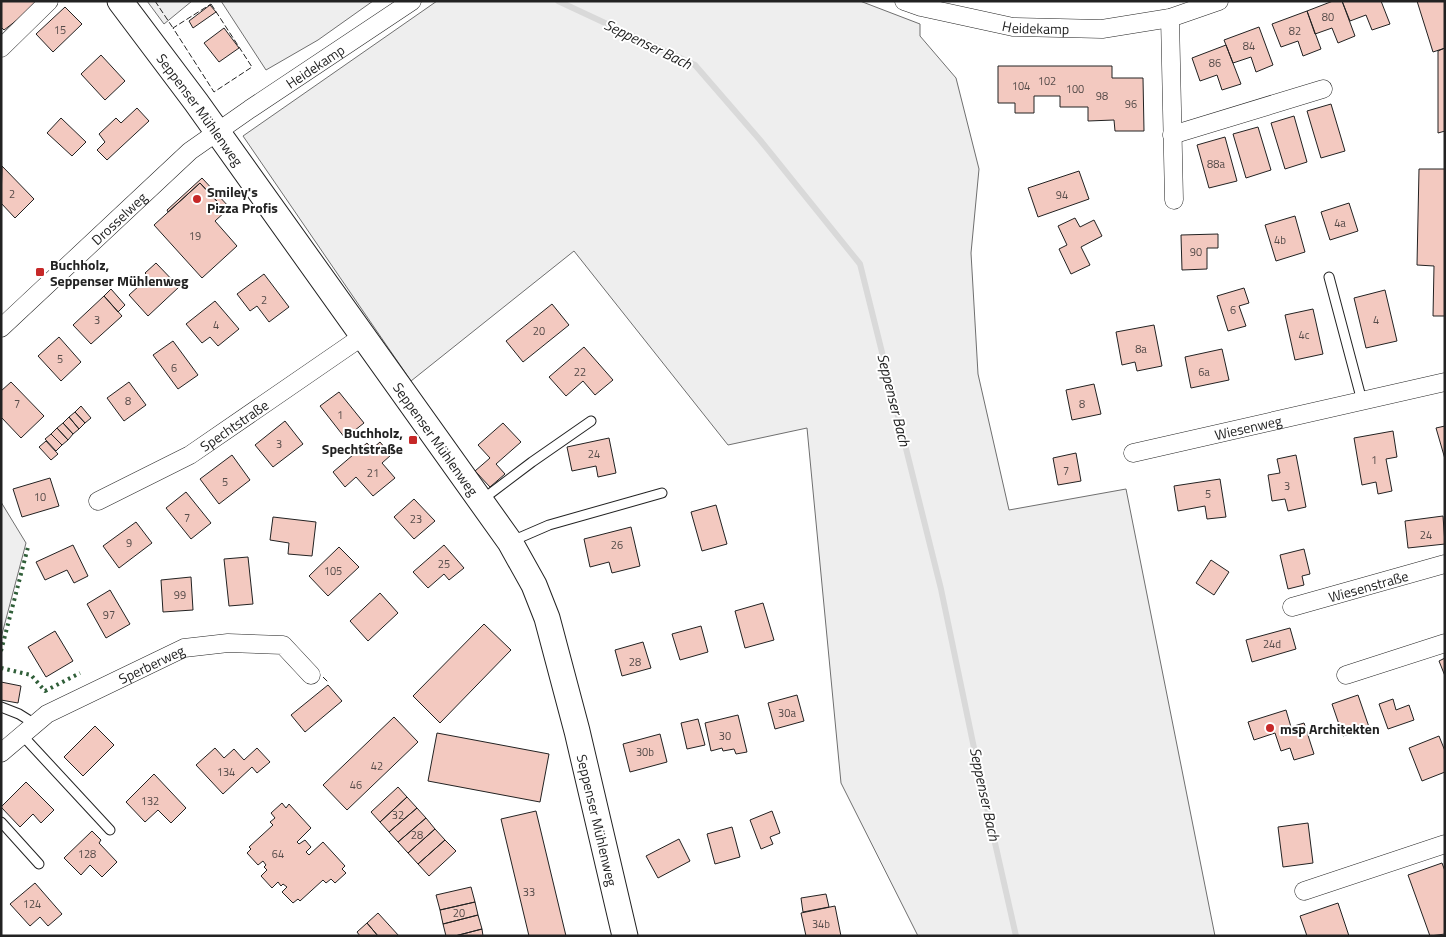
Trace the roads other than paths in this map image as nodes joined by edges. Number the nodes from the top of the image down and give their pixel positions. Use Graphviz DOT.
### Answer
graph roads {
  1 [pos="49,1"];
  2 [pos="120,1"];
  3 [pos="412,1"];
  4 [pos="904,1"];
  5 [pos="1219,1"];
  6 [pos="1170,18"];
  7 [pos="1,48"];
  8 [pos="1323,89"];
  9 [pos="217,132"];
  10 [pos="1172,134"];
  11 [pos="1174,200"];
  12 [pos="1328,277"];
  13 [pos="1,328"];
  14 [pos="363,336"];
  15 [pos="1445,382"];
  16 [pos="1362,401"];
  17 [pos="591,421"];
  18 [pos="1133,453"];
  19 [pos="662,492"];
  20 [pos="98,501"];
  21 [pos="480,501"];
  22 [pos="510,542"];
  23 [pos="1445,564"];
  24 [pos="1292,607"];
  25 [pos="1445,643"];
  26 [pos="312,675"];
  27 [pos="1346,675"];
  28 [pos="1,707"];
  29 [pos="35,724"];
  30 [pos="22,735"];
  31 [pos="1,753"];
  32 [pos="1,822"];
  33 [pos="110,830"];
  34 [pos="1445,844"];
  35 [pos="39,864"];
  36 [pos="1304,891"];
  37 [pos="625,936"];
  1 -- 7 [label="street"];
  2 -- 9 [label="street, Seppenser Mühlenweg"];
  3 -- 9 [label="street, Heidekamp"];
  4 -- 6 [label="street, Heidekamp"];
  5 -- 6 [label="street, Heidekamp"];
  6 -- 10 [label="street"];
  8 -- 10 [label="street"];
  9 -- 13 [label="street, Drosselweg"];
  9 -- 14 [label="street, Seppenser Mühlenweg"];
  10 -- 11 [label="street"];
  12 -- 16 [label="lane"];
  14 -- 20 [label="street, Spechtstraße"];
  14 -- 21 [label="street, Seppenser Mühlenweg"];
  15 -- 16 [label="street, Wiesenweg"];
  16 -- 18 [label="street, Wiesenweg"];
  17 -- 21 [label="lane"];
  19 -- 22 [label="lane"];
  21 -- 22 [label="street, Seppenser Mühlenweg"];
  22 -- 37 [label="street, Seppenser Mühlenweg"];
  23 -- 24 [label="street, Wiesenstraße"];
  25 -- 27 [label="street"];
  26 -- 29 [label="street, Sperberweg"];
  28 -- 29 [label="lane"];
  29 -- 30 [label="street, Sperberweg"];
  30 -- 31 [label="street, Sperberweg"];
  30 -- 33 [label="lane"];
  32 -- 35 [label="lane"];
  34 -- 36 [label="street"];
}
